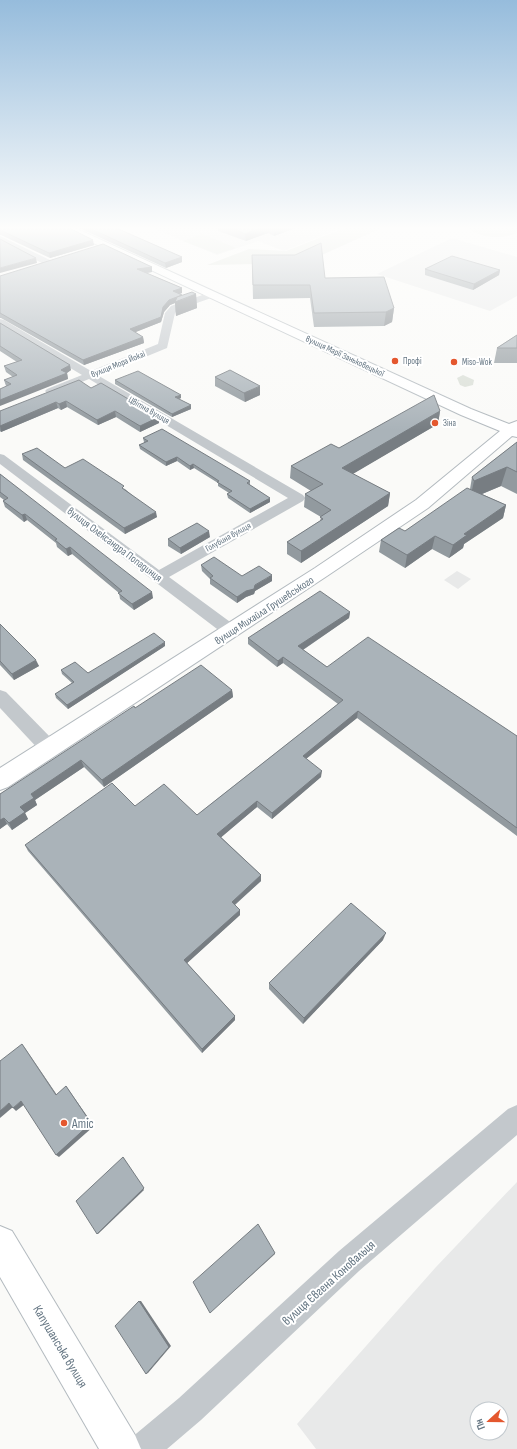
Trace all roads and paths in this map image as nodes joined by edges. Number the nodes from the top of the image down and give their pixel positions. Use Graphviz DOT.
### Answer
graph roads {
  1 [pos="211,295"];
  2 [pos="0,322"];
  3 [pos="90,375"];
  4 [pos="42,395"];
  5 [pos="515,429"];
  6 [pos="0,458"];
  7 [pos="298,498"];
  8 [pos="158,577"];
  9 [pos="231,631"];
  10 [pos="0,697"];
  11 [pos="49,748"];
  12 [pos="0,780"];
  13 [pos="517,1118"];
  14 [pos="0,1244"];
  15 [pos="122,1449"];
  16 [pos="142,1449"];
  1 -- 3 [label="street, вулиця Мора Йокаі"];
  1 -- 5 [label="street, вулиця Марії Заньковецької"];
  2 -- 3 [label="street, Цвітна вулиця"];
  3 -- 4 [label="street, вулиця Мора Йокаі"];
  3 -- 7 [label="street, Цвітна вулиця"];
  5 -- 9 [label="street, вулиця Михайла Грушевського"];
  6 -- 8 [label="street, вулиця Олександра Попадинця"];
  7 -- 8 [label="street, Голубина вулиця"];
  8 -- 9 [label="street, вулиця Олександра Попадинця"];
  9 -- 11 [label="street, вулиця Михайла Грушевського"];
  10 -- 11 [label="street"];
  11 -- 12 [label="street, вулиця Михайла Грушевського"];
  13 -- 16 [label="street, вулиця Євгена Коновальця"];
  14 -- 15 [label="street, Капушанська вулиця"];
}
